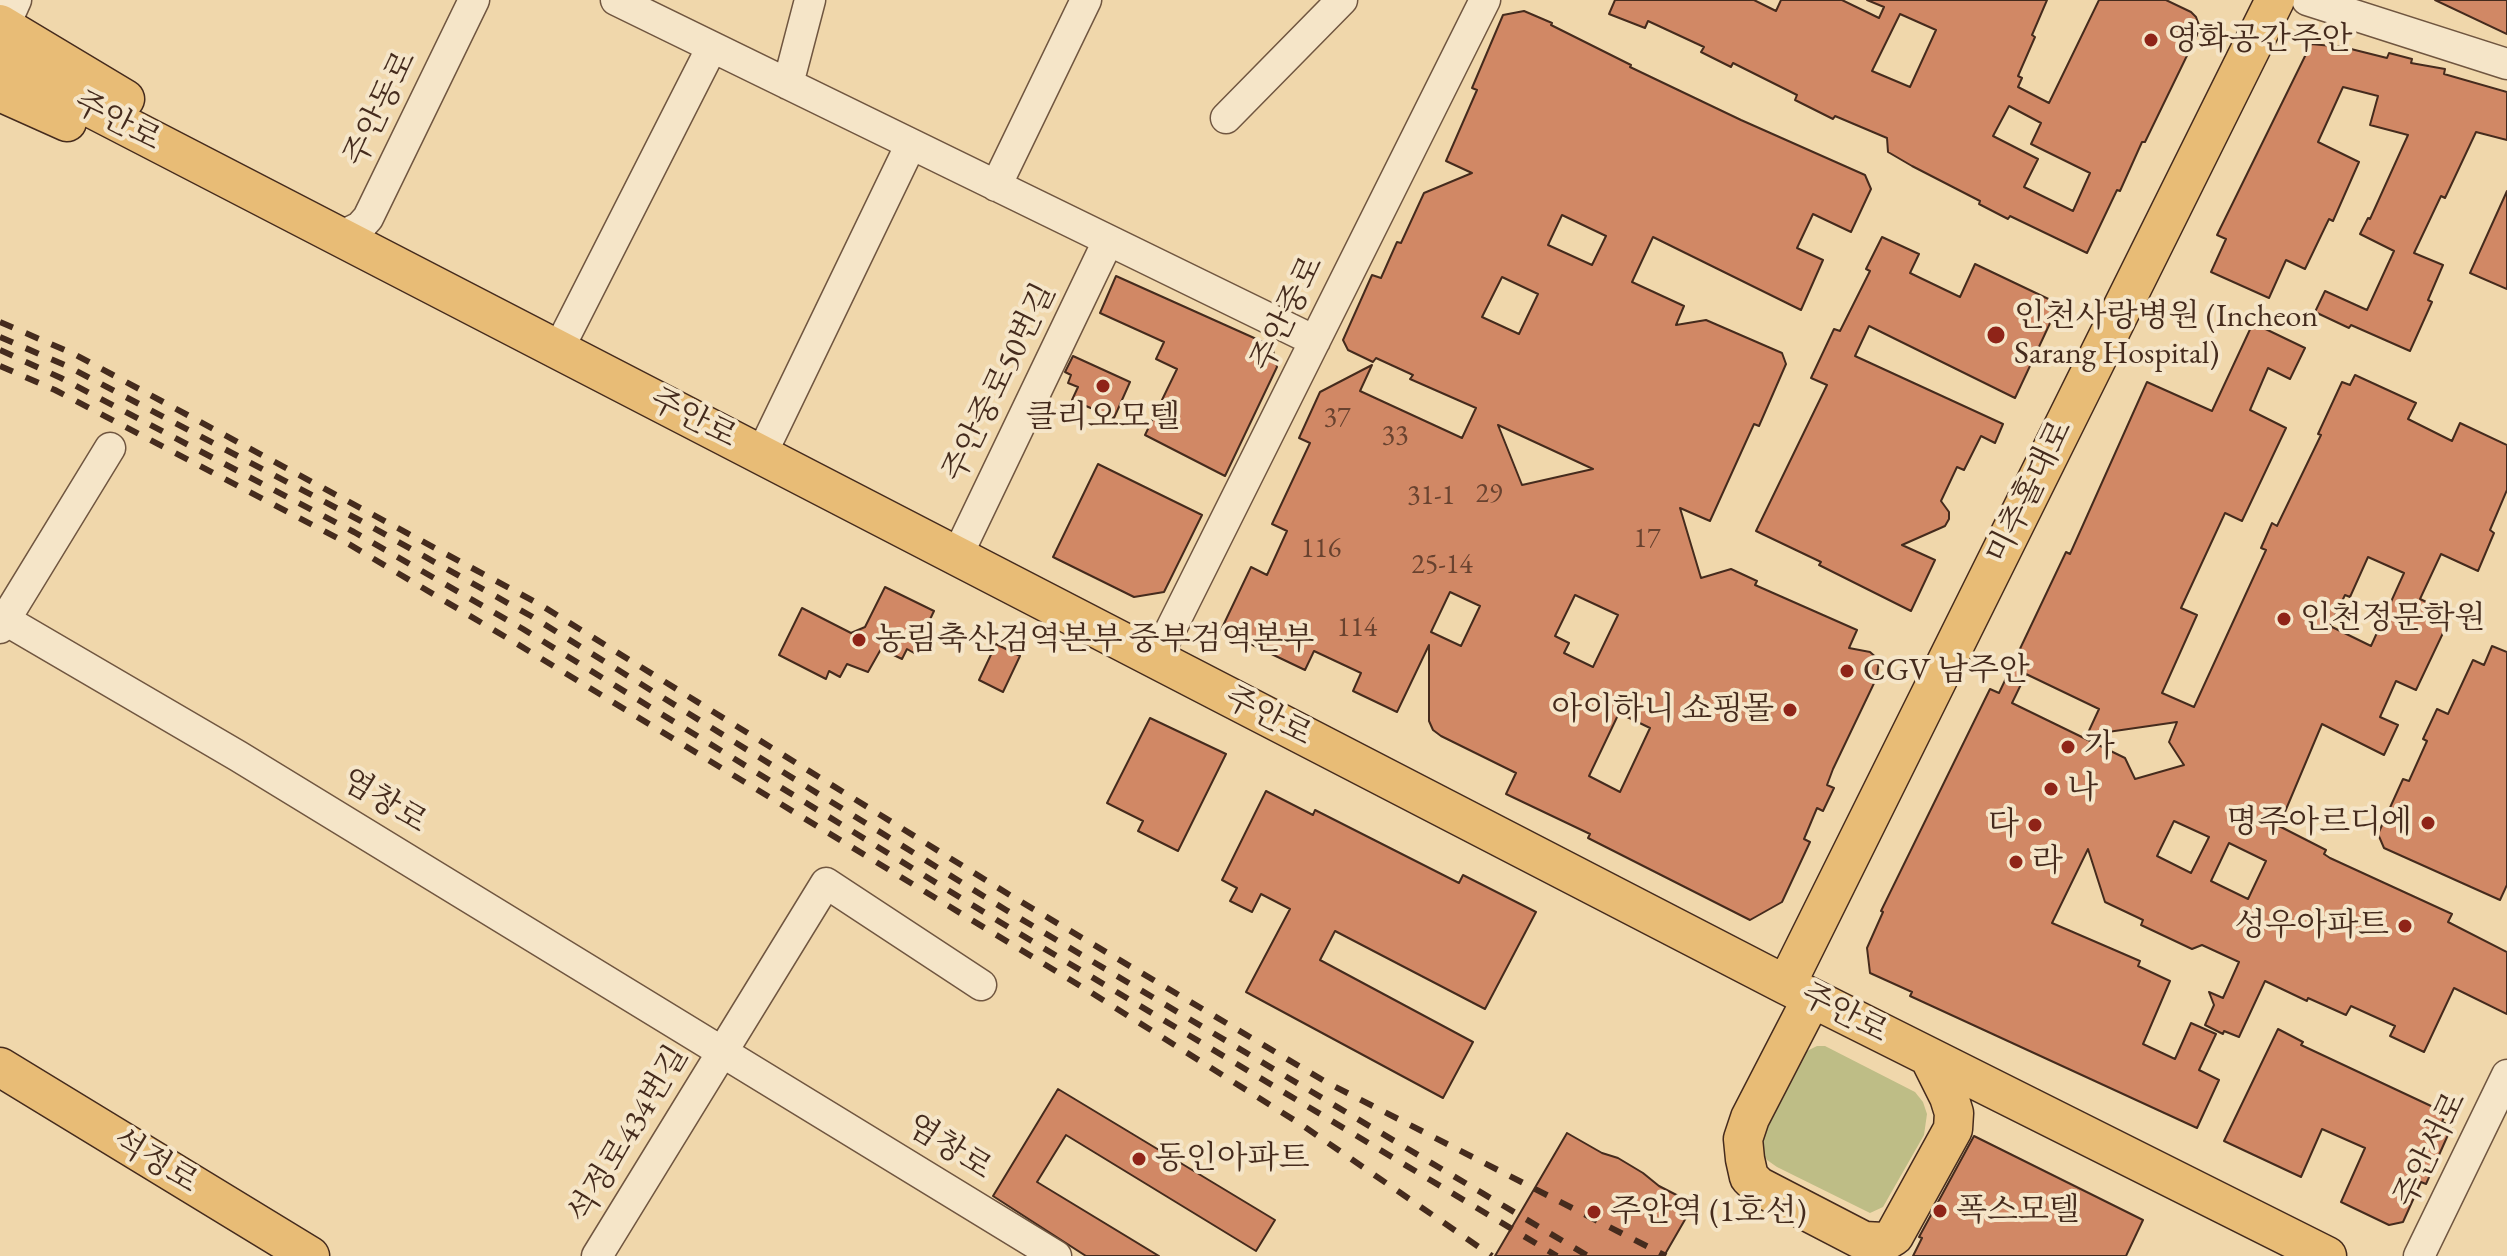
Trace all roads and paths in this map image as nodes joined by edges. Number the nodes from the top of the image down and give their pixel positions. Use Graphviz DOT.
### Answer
graph roads {
  1 [pos="474,0"];
  2 [pos="616,0"];
  3 [pos="810,0"];
  4 [pos="1086,0"];
  5 [pos="1342,0"];
  6 [pos="1485,0"];
  7 [pos="2275,0"];
  8 [pos="2307,0"];
  9 [pos="5,28"];
  10 [pos="712,47"];
  11 [pos="2507,64"];
  12 [pos="788,84"];
  13 [pos="0,92"];
  14 [pos="1226,118"];
  15 [pos="911,144"];
  16 [pos="185,157"];
  17 [pos="996,186"];
  18 [pos="354,228"];
  19 [pos="1108,241"];
  20 [pos="1315,341"];
  21 [pos="558,350"];
  22 [pos="110,448"];
  23 [pos="761,455"];
  24 [pos="957,556"];
  25 [pos="2,622"];
  26 [pos="1156,659"];
  27 [pos="981,985"];
  28 [pos="1799,991"];
  29 [pos="723,1051"];
  30 [pos="1929,1057"];
  31 [pos="0,1067"];
  32 [pos="2507,1075"];
  33 [pos="310,1256"];
  34 [pos="597,1256"];
  35 [pos="1056,1256"];
  36 [pos="2327,1256"];
  37 [pos="2419,1256"];
  1 -- 18 [label="street, 주안동로"];
  2 -- 10 [label="street"];
  3 -- 12 [label="street"];
  4 -- 17 [label="street"];
  5 -- 14 [label="street"];
  6 -- 20 [label="street, 주안중로"];
  7 -- 28 [label="main road, 미추홀대로"];
  8 -- 11 [label="street"];
  9 -- 16 [label="main road"];
  10 -- 12 [label="street"];
  10 -- 21 [label="street"];
  12 -- 15 [label="street"];
  13 -- 16 [label="main road"];
  15 -- 17 [label="street"];
  15 -- 23 [label="street"];
  16 -- 18 [label="main road, 주안로"];
  17 -- 19 [label="street"];
  18 -- 21 [label="main road, 주안로"];
  19 -- 20 [label="street"];
  19 -- 24 [label="street, 주안중로50번길"];
  20 -- 26 [label="street, 주안중로"];
  21 -- 23 [label="main road, 주안로"];
  22 -- 25 [label="street, 염창로"];
  23 -- 24 [label="main road, 주안로"];
  24 -- 26 [label="main road, 주안로"];
  25 -- 29 [label="street, 염창로"];
  26 -- 28 [label="main road, 주안로"];
  27 -- 29 [label="street"];
  28 -- 30 [label="main road, 주안로"];
  28 -- 30 [label="main road"];
  29 -- 34 [label="street, 석정로434번길"];
  29 -- 35 [label="street, 염창로"];
  30 -- 36 [label="main road, 주안로"];
  31 -- 33 [label="main road, 석정로"];
  32 -- 37 [label="street, 주안서로"];
}
